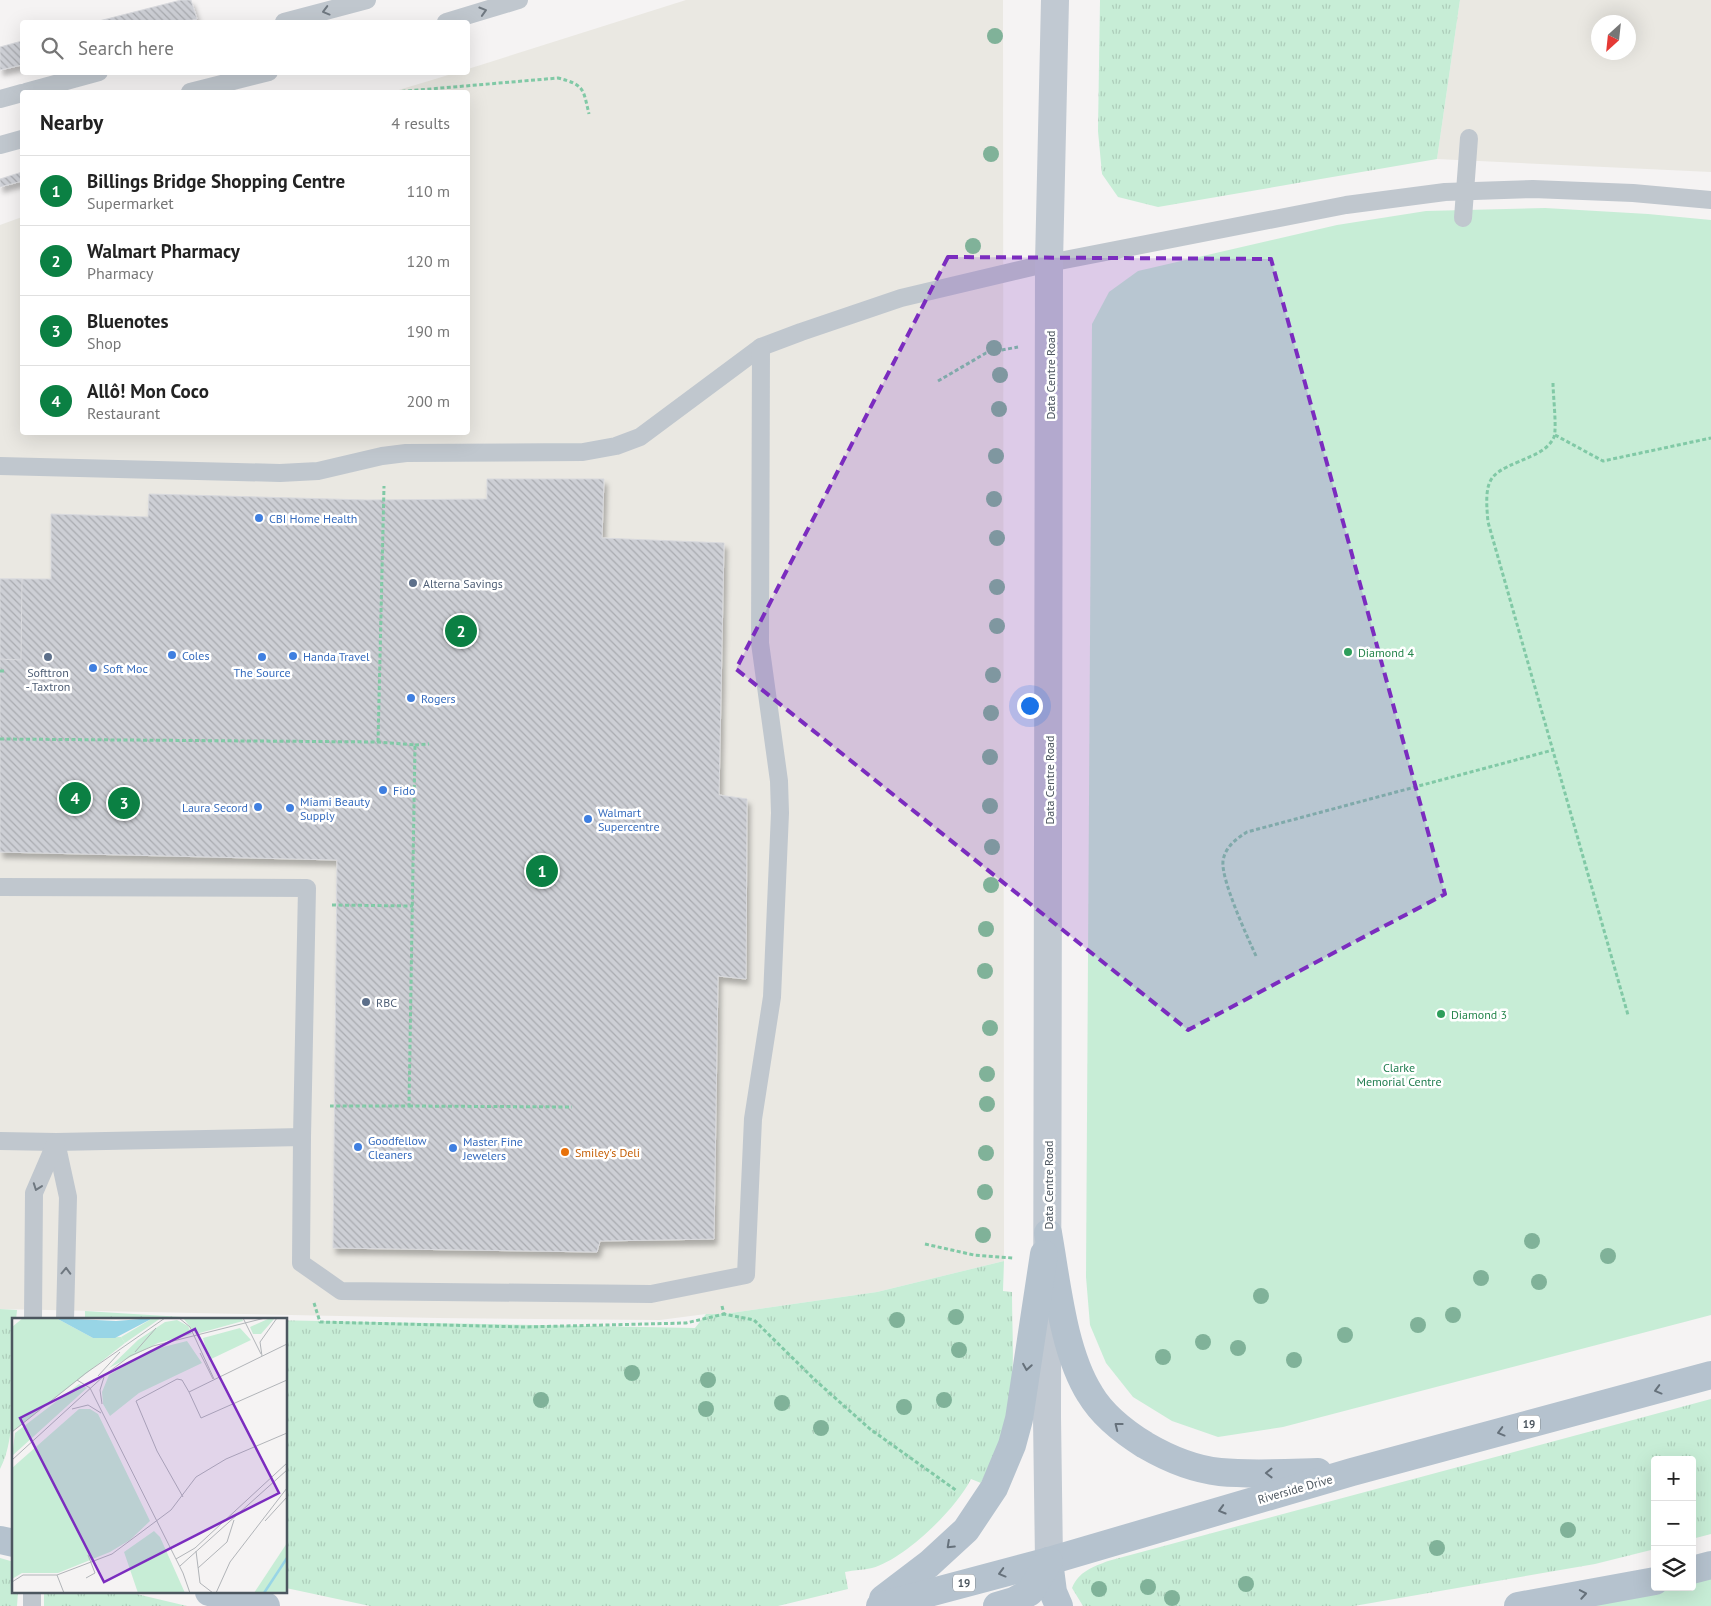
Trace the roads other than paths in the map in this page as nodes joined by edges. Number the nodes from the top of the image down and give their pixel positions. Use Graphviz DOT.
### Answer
graph roads {
  1 [pos="367,0"];
  2 [pos="520,0"];
  3 [pos="1055,0"];
  4 [pos="292,20"];
  5 [pos="453,20"];
  6 [pos="88,75"];
  7 [pos="257,75"];
  8 [pos="35,90"];
  9 [pos="198,90"];
  10 [pos="20,94"];
  11 [pos="0,100"];
  12 [pos="1469,138"];
  13 [pos="20,140"];
  14 [pos="0,146"];
  15 [pos="1465,191"];
  16 [pos="1711,200"];
  17 [pos="1463,218"];
  18 [pos="1049,263"];
  19 [pos="761,347"];
  20 [pos="0,466"];
  21 [pos="0,887"];
  22 [pos="302,1137"];
  23 [pos="0,1141"];
  24 [pos="56,1142"];
  25 [pos="1046,1246"];
  26 [pos="33,1318"];
  27 [pos="65,1318"];
  28 [pos="1711,1375"];
  29 [pos="1352,1472"];
  30 [pos="1049,1561"];
  31 [pos="1711,1565"];
  32 [pos="1696,1569"];
  33 [pos="1651,1582"];
  34 [pos="217,1594"];
  35 [pos="266,1606"];
  36 [pos="874,1606"];
  37 [pos="880,1606"];
  38 [pos="997,1606"];
  39 [pos="1059,1606"];
  40 [pos="1518,1606"];
  1 -- 4 [label="lane, one-way"];
  5 -- 2 [label="lane, one-way"];
  3 -- 18 [label="main road, Data Centre Road"];
  6 -- 8 [label="lane"];
  7 -- 9 [label="lane"];
  10 -- 11 [label="lane"];
  12 -- 15 [label="lane"];
  13 -- 14 [label="lane"];
  15 -- 16 [label="lane"];
  15 -- 17 [label="lane"];
  15 -- 18 [label="lane"];
  18 -- 19 [label="lane"];
  18 -- 25 [label="main road, Data Centre Road"];
  19 -- 20 [label="lane"];
  19 -- 22 [label="lane"];
  21 -- 22 [label="lane"];
  22 -- 24 [label="lane"];
  23 -- 24 [label="lane"];
  24 -- 26 [label="lane, one-way"];
  27 -- 24 [label="lane, one-way"];
  29 -- 25 [label="main road, one-way"];
  25 -- 30 [label="main road, Data Centre Road"];
  25 -- 36 [label="main road, one-way"];
  28 -- 29 [label="main road, Riverside Drive / 19, one-way"];
  29 -- 30 [label="main road, Riverside Drive / 19, one-way"];
  30 -- 37 [label="main road, Riverside Drive / 19, one-way"];
  30 -- 38 [label="main road"];
  30 -- 39 [label="main road"];
  31 -- 32 [label="main road"];
  40 -- 33 [label="main road, one-way"];
  34 -- 35 [label="main road"];
}
